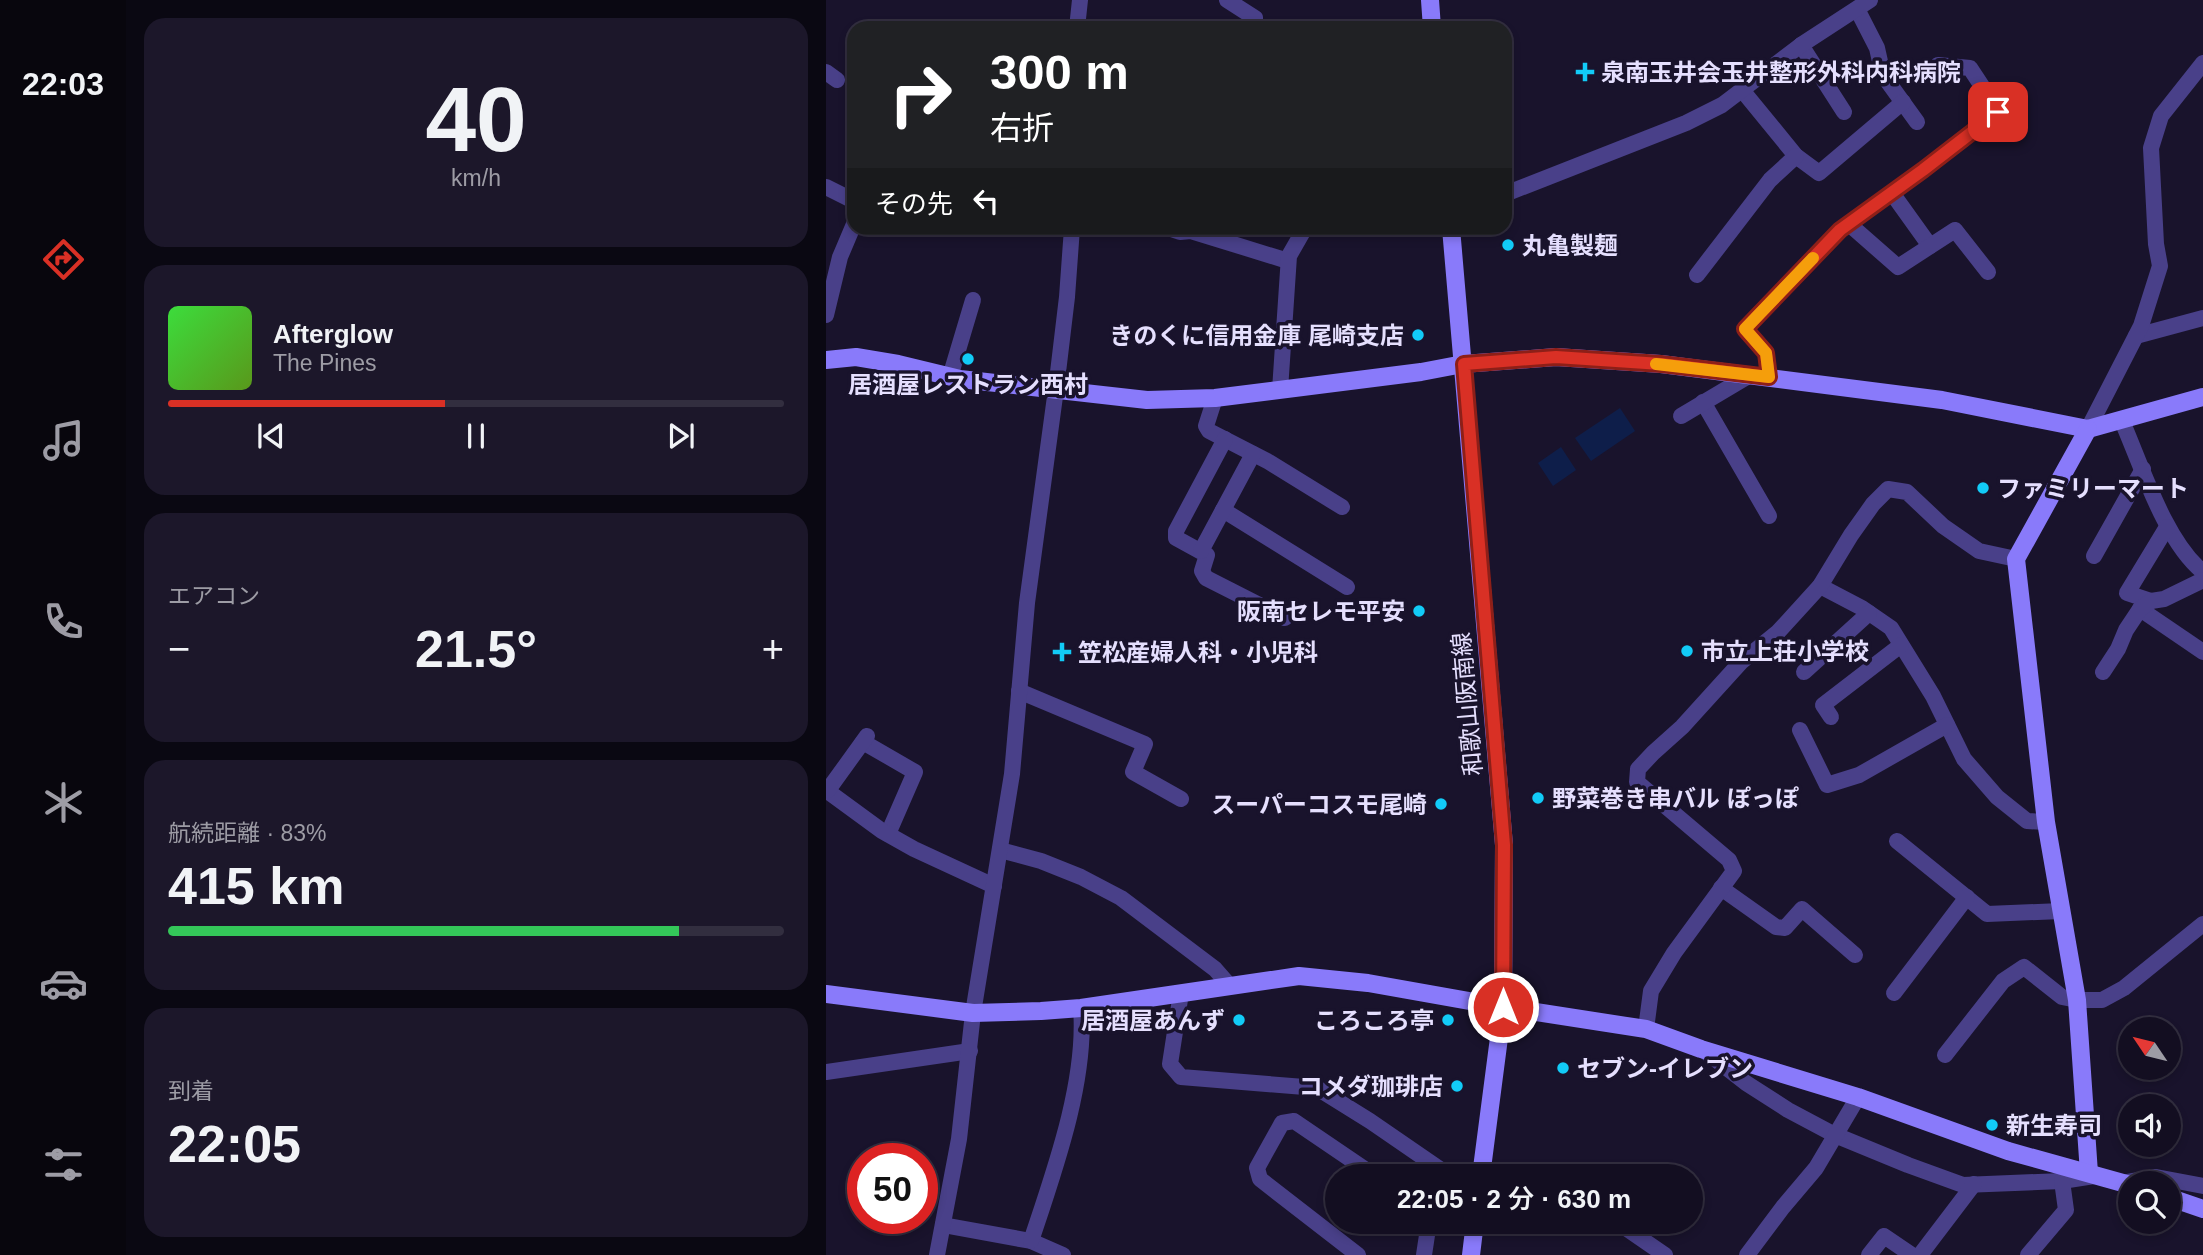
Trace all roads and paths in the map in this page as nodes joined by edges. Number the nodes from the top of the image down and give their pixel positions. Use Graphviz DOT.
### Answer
graph roads {
  1 [pos="1080,0"];
  2 [pos="1227,0"];
  3 [pos="1430,0"];
  4 [pos="1863,4"];
  5 [pos="1078,21"];
  6 [pos="1254,21"];
  7 [pos="1432,21"];
  8 [pos="1801,45"];
  9 [pos="2203,63"];
  10 [pos="1938,65"];
  11 [pos="1742,90"];
  12 [pos="1903,102"];
  13 [pos="1844,112"];
  14 [pos="1917,122"];
  15 [pos="1796,156"];
  16 [pos="826,187"];
  17 [pos="1512,191"];
  18 [pos="1892,193"];
  19 [pos="847,198"];
  20 [pos="1849,223"];
  21 [pos="849,235"];
  22 [pos="1071,235"];
  23 [pos="1204,235"];
  24 [pos="1301,235"];
  25 [pos="1452,235"];
  26 [pos="1930,246"];
  27 [pos="1288,261"];
  28 [pos="1988,272"];
  29 [pos="1697,275"];
  30 [pos="973,300"];
  31 [pos="826,315"];
  32 [pos="2203,318"];
  33 [pos="2136,335"];
  34 [pos="826,360"];
  35 [pos="1464,364"];
  36 [pos="1750,375"];
  37 [pos="950,377"];
  38 [pos="1769,377"];
  39 [pos="1056,389"];
  40 [pos="1280,390"];
  41 [pos="2203,397"];
  42 [pos="1215,398"];
  43 [pos="1703,402"];
  44 [pos="1681,415"];
  45 [pos="2122,421"];
  46 [pos="2088,429"];
  47 [pos="1225,439"];
  48 [pos="1253,454"];
  49 [pos="2143,469"];
  50 [pos="1342,506"];
  51 [pos="1223,510"];
  52 [pos="1769,516"];
  53 [pos="2167,527"];
  54 [pos="1201,551"];
  55 [pos="2094,556"];
  56 [pos="2016,559"];
  57 [pos="2203,572"];
  58 [pos="2203,580"];
  59 [pos="1820,586"];
  60 [pos="1347,587"];
  61 [pos="2146,605"];
  62 [pos="1869,613"];
  63 [pos="1285,618"];
  64 [pos="1901,645"];
  65 [pos="2203,652"];
  66 [pos="1804,672"];
  67 [pos="2103,672"];
  68 [pos="1019,691"];
  69 [pos="1831,717"];
  70 [pos="1947,725"];
  71 [pos="1800,730"];
  72 [pos="827,790"];
  73 [pos="1181,799"];
  74 [pos="2046,822"];
  75 [pos="888,834"];
  76 [pos="1897,841"];
  77 [pos="1000,850"];
  78 [pos="994,886"];
  79 [pos="1721,888"];
  80 [pos="1966,897"];
  81 [pos="2061,911"];
  82 [pos="2203,924"];
  83 [pos="1855,955"];
  84 [pos="1229,985"];
  85 [pos="1181,993"];
  86 [pos="1894,993"];
  87 [pos="826,994"];
  88 [pos="2077,1000"];
  89 [pos="1081,1007"];
  90 [pos="1503,1007"];
  91 [pos="973,1013"];
  92 [pos="1646,1029"];
  93 [pos="1702,1049"];
  94 [pos="970,1051"];
  95 [pos="1945,1055"];
  96 [pos="826,1072"];
  97 [pos="1858,1097"];
  98 [pos="1835,1135"];
  99 [pos="1357,1164"];
  100 [pos="1433,1164"];
  101 [pos="1483,1164"];
  102 [pos="2094,1174"];
  103 [pos="2062,1181"];
  104 [pos="2118,1182"];
  105 [pos="2181,1182"];
  106 [pos="1974,1184"];
  107 [pos="2203,1186"];
  108 [pos="2181,1202"];
  109 [pos="2203,1209"];
  110 [pos="943,1224"];
  111 [pos="1325,1229"];
  112 [pos="1331,1234"];
  113 [pos="1427,1234"];
  114 [pos="1474,1234"];
  115 [pos="1634,1234"];
  116 [pos="1031,1241"];
  117 [pos="2030,1254"];
  118 [pos="937,1255"];
  119 [pos="1063,1255"];
  120 [pos="1358,1255"];
  121 [pos="1424,1255"];
  122 [pos="1471,1255"];
  123 [pos="1665,1255"];
  124 [pos="1747,1255"];
  125 [pos="1869,1255"];
  126 [pos="1912,1255"];
  127 [pos="1920,1255"];
  1 -- 5 [label="street"];
  2 -- 6 [label="street"];
  3 -- 7 [label="street"];
  4 -- 8 [label="street"];
  4 -- 12 [label="street"];
  8 -- 11 [label="street"];
  8 -- 13 [label="street"];
  9 -- 33 [label="street"];
  10 -- 18 [label="street"];
  11 -- 15 [label="street"];
  11 -- 17 [label="street"];
  12 -- 14 [label="street"];
  12 -- 15 [label="street"];
  15 -- 29 [label="street"];
  16 -- 19 [label="street"];
  18 -- 20 [label="street"];
  18 -- 26 [label="street"];
  20 -- 26 [label="street"];
  20 -- 38 [label="street"];
  21 -- 31 [label="street"];
  22 -- 39 [label="street"];
  23 -- 27 [label="street"];
  24 -- 27 [label="street"];
  25 -- 35 [label="street, 和歌山阪南線"];
  26 -- 28 [label="street"];
  27 -- 40 [label="street"];
  30 -- 37 [label="street"];
  32 -- 33 [label="street"];
  33 -- 46 [label="street"];
  34 -- 37 [label="street"];
  35 -- 36 [label="street"];
  35 -- 40 [label="street"];
  35 -- 90 [label="street, 和歌山阪南線"];
  36 -- 38 [label="street"];
  36 -- 43 [label="street"];
  37 -- 39 [label="street"];
  38 -- 46 [label="street"];
  39 -- 42 [label="street"];
  39 -- 68 [label="street"];
  40 -- 42 [label="street"];
  41 -- 45 [label="street"];
  42 -- 47 [label="street"];
  43 -- 44 [label="street"];
  43 -- 52 [label="street"];
  45 -- 46 [label="street"];
  45 -- 49 [label="street"];
  46 -- 56 [label="street"];
  47 -- 48 [label="street"];
  47 -- 54 [label="street"];
  48 -- 50 [label="street"];
  48 -- 51 [label="street"];
  49 -- 53 [label="street"];
  49 -- 55 [label="street"];
  51 -- 54 [label="street"];
  51 -- 60 [label="street"];
  53 -- 57 [label="street"];
  53 -- 61 [label="street"];
  54 -- 63 [label="street"];
  56 -- 59 [label="street"];
  56 -- 74 [label="street"];
  58 -- 61 [label="street"];
  59 -- 62 [label="street"];
  59 -- 79 [label="street"];
  61 -- 65 [label="street"];
  61 -- 67 [label="street"];
  62 -- 64 [label="street"];
  62 -- 66 [label="street"];
  64 -- 69 [label="street"];
  64 -- 70 [label="street"];
  68 -- 73 [label="street"];
  68 -- 77 [label="street"];
  70 -- 71 [label="street"];
  70 -- 74 [label="street"];
  72 -- 75 [label="street"];
  72 -- 75 [label="street"];
  74 -- 81 [label="street"];
  75 -- 78 [label="street"];
  76 -- 80 [label="street"];
  77 -- 78 [label="street"];
  77 -- 84 [label="street"];
  78 -- 91 [label="street"];
  79 -- 83 [label="street"];
  79 -- 92 [label="street"];
  80 -- 81 [label="street"];
  80 -- 86 [label="street"];
  81 -- 88 [label="street"];
  82 -- 88 [label="street"];
  84 -- 85 [label="street"];
  84 -- 90 [label="street"];
  85 -- 89 [label="street"];
  85 -- 100 [label="street"];
  87 -- 91 [label="street"];
  88 -- 95 [label="street"];
  88 -- 102 [label="street"];
  89 -- 91 [label="street"];
  89 -- 116 [label="street"];
  90 -- 92 [label="street"];
  90 -- 101 [label="street, 和歌山阪南線"];
  91 -- 94 [label="street"];
  92 -- 93 [label="street"];
  93 -- 97 [label="street"];
  93 -- 98 [label="street"];
  94 -- 96 [label="street"];
  94 -- 110 [label="street"];
  97 -- 98 [label="street"];
  97 -- 102 [label="street"];
  98 -- 106 [label="street"];
  98 -- 124 [label="street"];
  99 -- 111 [label="street"];
  102 -- 103 [label="street"];
  102 -- 104 [label="street"];
  103 -- 106 [label="street"];
  103 -- 117 [label="street"];
  105 -- 107 [label="street"];
  106 -- 127 [label="street"];
  108 -- 109 [label="street"];
  110 -- 116 [label="street"];
  110 -- 118 [label="street"];
  112 -- 120 [label="street"];
  113 -- 121 [label="street"];
  114 -- 122 [label="street"];
  115 -- 123 [label="street"];
  116 -- 119 [label="street"];
  125 -- 126 [label="street"];
}
